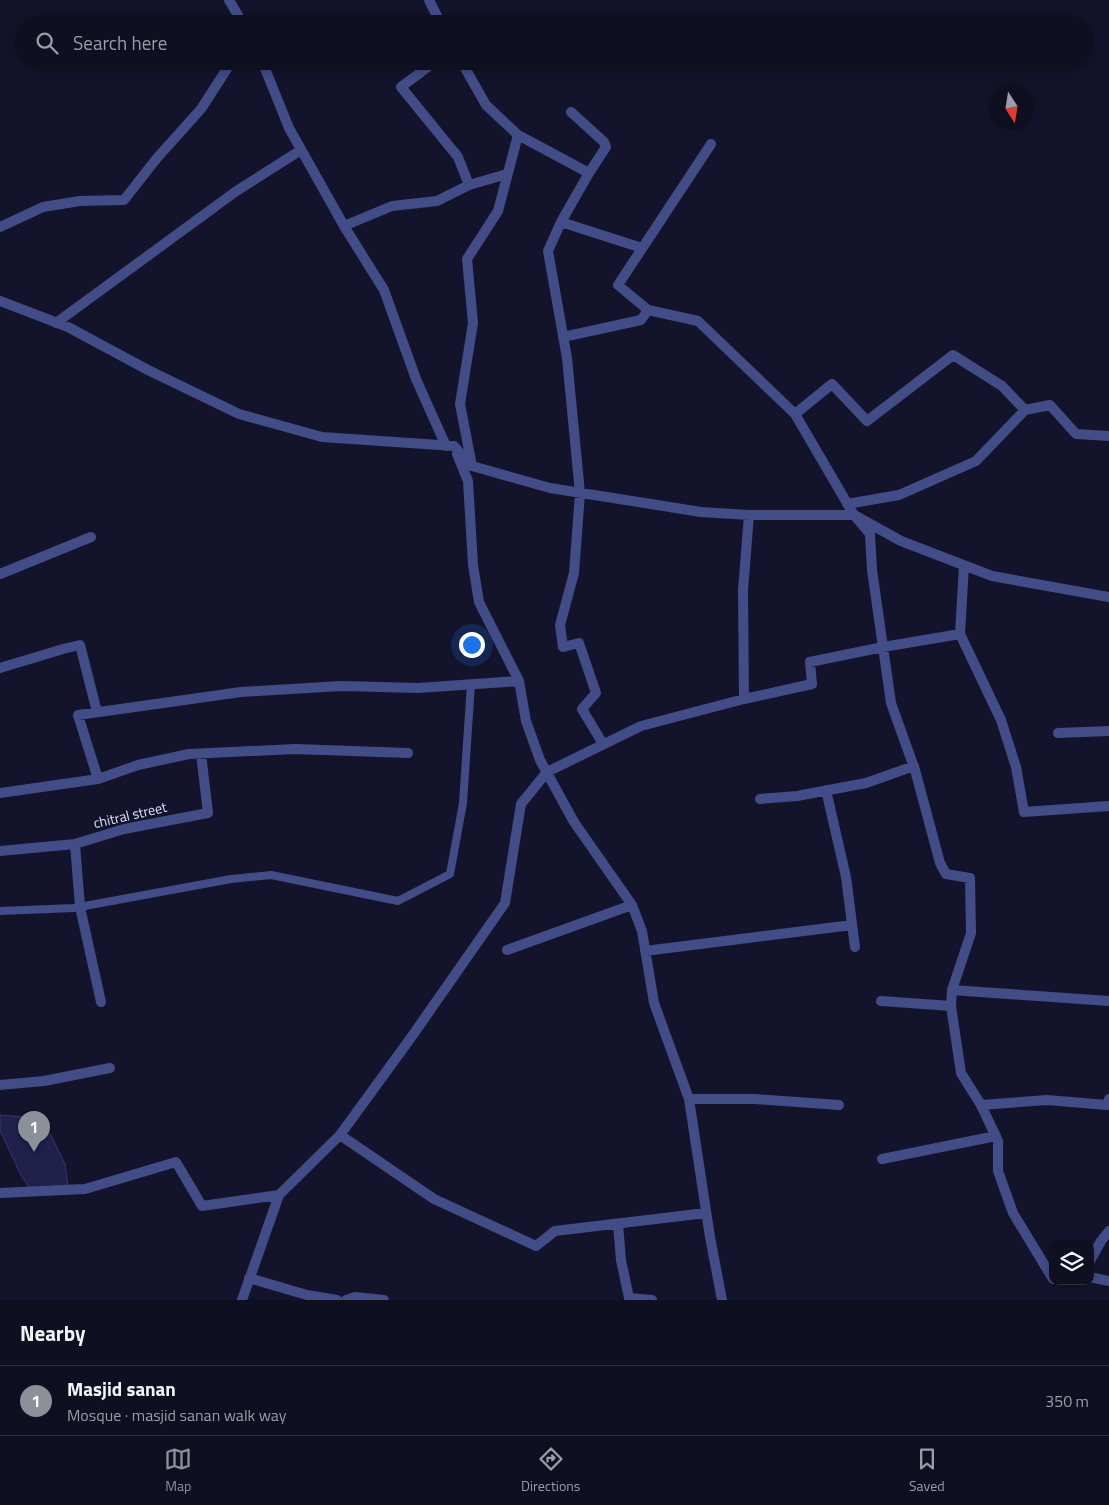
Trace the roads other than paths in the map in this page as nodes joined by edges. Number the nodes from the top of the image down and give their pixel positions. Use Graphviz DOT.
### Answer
graph roads {
  1 [pos="229,0"];
  2 [pos="429,0"];
  3 [pos="238,15"];
  4 [pos="437,15"];
  5 [pos="226,70"];
  6 [pos="266,70"];
  7 [pos="424,70"];
  8 [pos="466,70"];
  9 [pos="571,112"];
  10 [pos="518,135"];
  11 [pos="711,144"];
  12 [pos="301,150"];
  13 [pos="589,173"];
  14 [pos="508,174"];
  15 [pos="469,185"];
  16 [pos="561,222"];
  17 [pos="344,226"];
  18 [pos="0,227"];
  19 [pos="642,248"];
  20 [pos="0,300"];
  21 [pos="648,310"];
  22 [pos="56,323"];
  23 [pos="563,337"];
  24 [pos="1025,410"];
  25 [pos="795,414"];
  26 [pos="1109,436"];
  27 [pos="450,446"];
  28 [pos="472,466"];
  29 [pos="580,493"];
  30 [pos="847,504"];
  31 [pos="749,515"];
  32 [pos="854,515"];
  33 [pos="91,537"];
  34 [pos="964,565"];
  35 [pos="0,574"];
  36 [pos="1109,597"];
  37 [pos="960,634"];
  38 [pos="883,647"];
  39 [pos="0,668"];
  40 [pos="520,681"];
  41 [pos="470,684"];
  42 [pos="744,699"];
  43 [pos="97,712"];
  44 [pos="1109,731"];
  45 [pos="1058,733"];
  46 [pos="603,744"];
  47 [pos="408,753"];
  48 [pos="202,754"];
  49 [pos="914,766"];
  50 [pos="547,772"];
  51 [pos="98,779"];
  52 [pos="826,790"];
  53 [pos="0,793"];
  54 [pos="760,798"];
  55 [pos="1109,806"];
  56 [pos="75,844"];
  57 [pos="0,851"];
  58 [pos="632,905"];
  59 [pos="80,907"];
  60 [pos="0,911"];
  61 [pos="852,925"];
  62 [pos="855,947"];
  63 [pos="506,950"];
  64 [pos="645,951"];
  65 [pos="952,990"];
  66 [pos="881,1001"];
  67 [pos="1109,1001"];
  68 [pos="102,1002"];
  69 [pos="951,1006"];
  70 [pos="110,1068"];
  71 [pos="0,1085"];
  72 [pos="1109,1098"];
  73 [pos="689,1099"];
  74 [pos="839,1105"];
  75 [pos="981,1105"];
  76 [pos="340,1135"];
  77 [pos="996,1136"];
  78 [pos="882,1159"];
  79 [pos="0,1193"];
  80 [pos="279,1195"];
  81 [pos="706,1213"];
  82 [pos="618,1224"];
  83 [pos="1109,1231"];
  84 [pos="1094,1254"];
  85 [pos="1049,1270"];
  86 [pos="249,1278"];
  87 [pos="1094,1278"];
  88 [pos="1109,1281"];
  89 [pos="240,1299"];
  90 [pos="337,1300"];
  91 [pos="346,1300"];
  92 [pos="384,1300"];
  93 [pos="652,1300"];
  94 [pos="722,1300"];
  1 -- 3 [label="street"];
  2 -- 4 [label="street"];
  5 -- 18 [label="street"];
  6 -- 12 [label="street"];
  7 -- 15 [label="street"];
  8 -- 10 [label="street"];
  9 -- 13 [label="street"];
  10 -- 13 [label="street"];
  10 -- 14 [label="street"];
  11 -- 19 [label="street"];
  12 -- 17 [label="street"];
  12 -- 22 [label="street"];
  13 -- 16 [label="street"];
  14 -- 15 [label="street"];
  14 -- 28 [label="street"];
  15 -- 17 [label="street"];
  16 -- 19 [label="street"];
  16 -- 23 [label="street"];
  17 -- 27 [label="street"];
  19 -- 21 [label="street"];
  20 -- 22 [label="street"];
  21 -- 23 [label="street"];
  21 -- 25 [label="street"];
  22 -- 27 [label="street"];
  23 -- 29 [label="street"];
  24 -- 25 [label="street"];
  24 -- 26 [label="street"];
  24 -- 30 [label="street"];
  25 -- 30 [label="street"];
  27 -- 28 [label="street"];
  27 -- 40 [label="street"];
  28 -- 29 [label="street"];
  29 -- 31 [label="street"];
  29 -- 46 [label="street"];
  30 -- 32 [label="street"];
  31 -- 32 [label="street"];
  31 -- 42 [label="street"];
  32 -- 34 [label="street"];
  32 -- 38 [label="street"];
  33 -- 35 [label="street"];
  34 -- 36 [label="street"];
  34 -- 37 [label="street"];
  37 -- 38 [label="street"];
  37 -- 55 [label="street"];
  38 -- 42 [label="street"];
  38 -- 49 [label="street"];
  39 -- 43 [label="street"];
  40 -- 41 [label="street"];
  40 -- 50 [label="street"];
  41 -- 43 [label="street"];
  41 -- 59 [label="street"];
  42 -- 46 [label="street"];
  43 -- 51 [label="street"];
  44 -- 45 [label="street"];
  46 -- 50 [label="street"];
  47 -- 48 [label="street"];
  48 -- 51 [label="street"];
  48 -- 56 [label="street, chitral street"];
  49 -- 52 [label="street"];
  49 -- 65 [label="street"];
  50 -- 58 [label="street"];
  50 -- 76 [label="street"];
  51 -- 53 [label="street"];
  52 -- 54 [label="street"];
  52 -- 61 [label="street"];
  56 -- 57 [label="street, chitral street"];
  56 -- 59 [label="street"];
  58 -- 63 [label="street"];
  58 -- 64 [label="street"];
  59 -- 60 [label="street"];
  59 -- 68 [label="street"];
  61 -- 62 [label="street"];
  61 -- 64 [label="street"];
  64 -- 73 [label="street"];
  65 -- 67 [label="street"];
  65 -- 69 [label="street"];
  66 -- 69 [label="street"];
  69 -- 75 [label="street"];
  70 -- 71 [label="street"];
  72 -- 75 [label="street"];
  73 -- 74 [label="street"];
  73 -- 81 [label="street"];
  75 -- 77 [label="street"];
  76 -- 80 [label="street"];
  76 -- 82 [label="street"];
  77 -- 78 [label="street"];
  77 -- 85 [label="street"];
  79 -- 80 [label="street"];
  80 -- 86 [label="street"];
  81 -- 82 [label="street"];
  81 -- 94 [label="street"];
  82 -- 93 [label="street"];
  83 -- 84 [label="street"];
  86 -- 89 [label="street"];
  86 -- 90 [label="street"];
  87 -- 88 [label="street"];
  91 -- 92 [label="street"];
}
